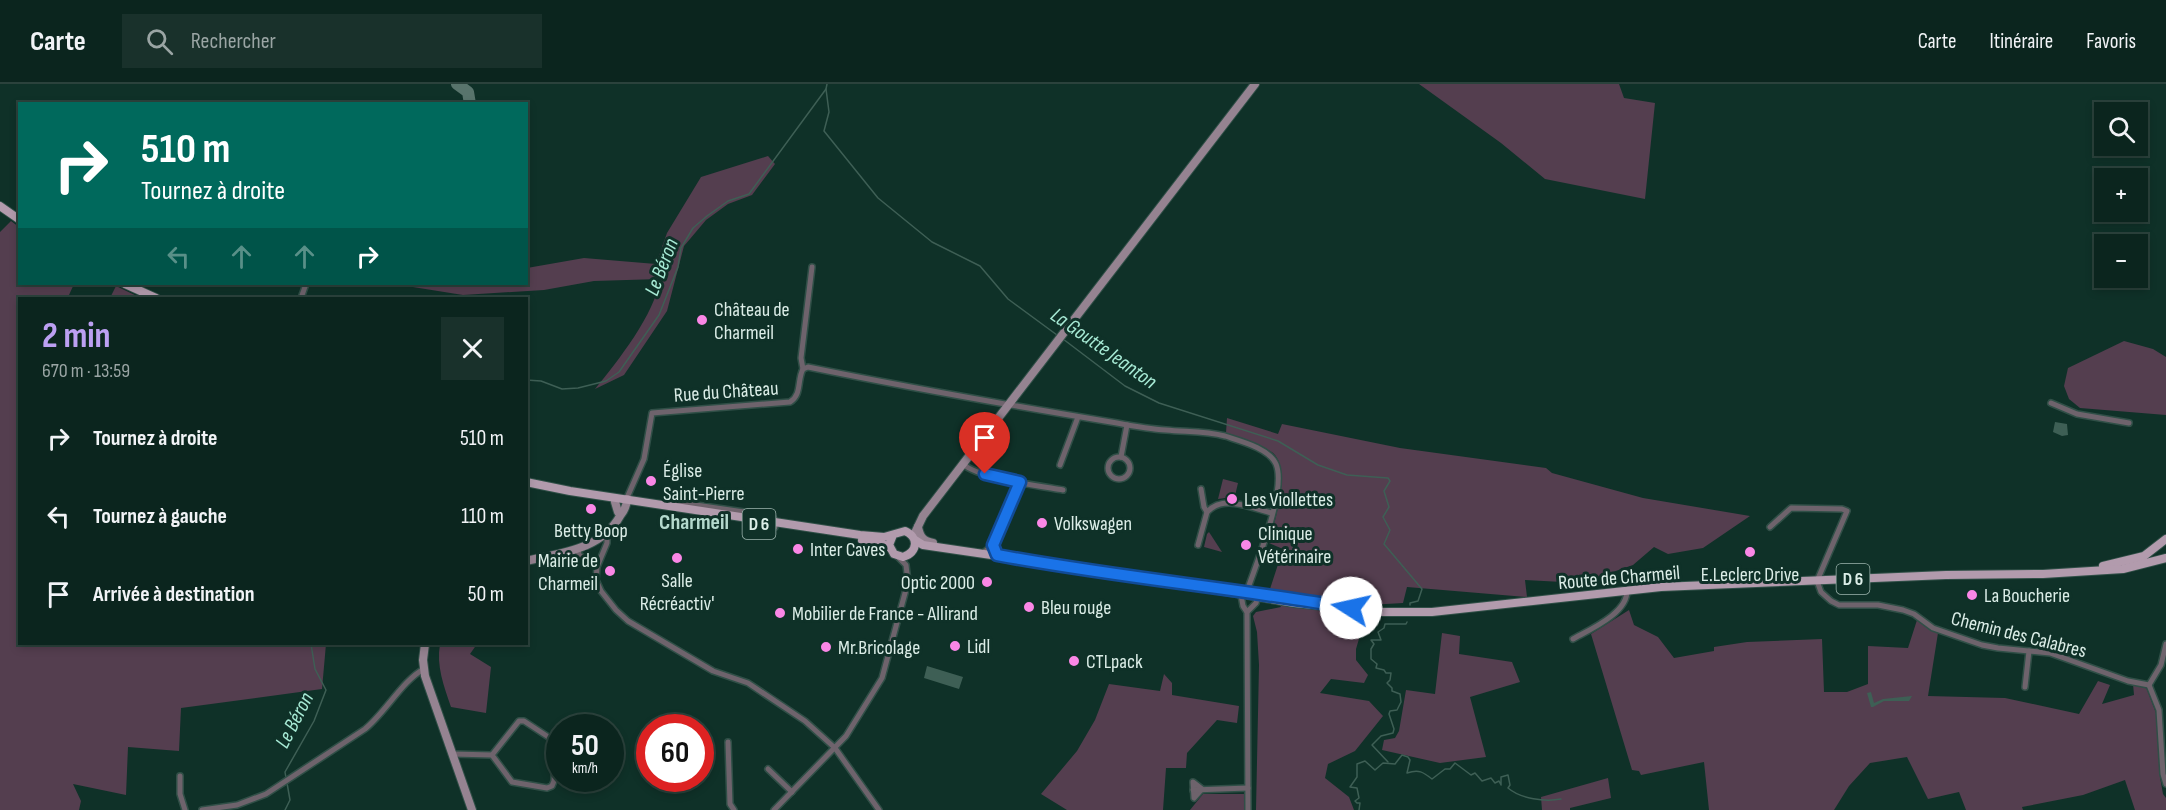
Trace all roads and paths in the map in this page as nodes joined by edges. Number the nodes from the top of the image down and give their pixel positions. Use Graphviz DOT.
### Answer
graph roads {
  1 [pos="1255,84"];
  2 [pos="0,206"];
  3 [pos="18,219"];
  4 [pos="812,267"];
  5 [pos="127,285"];
  6 [pos="154,297"];
  7 [pos="803,369"];
  8 [pos="2051,403"];
  9 [pos="1009,405"];
  10 [pos="1078,417"];
  11 [pos="2129,423"];
  12 [pos="1127,425"];
  13 [pos="1121,457"];
  14 [pos="963,464"];
  15 [pos="1060,465"];
  16 [pos="1020,482"];
  17 [pos="528,484"];
  18 [pos="528,484"];
  19 [pos="1201,489"];
  20 [pos="1063,490"];
  21 [pos="675,502"];
  22 [pos="622,504"];
  23 [pos="1207,512"];
  24 [pos="1272,513"];
  25 [pos="731,515"];
  26 [pos="923,516"];
  27 [pos="775,524"];
  28 [pos="918,527"];
  29 [pos="1770,527"];
  30 [pos="902,531"];
  31 [pos="607,532"];
  32 [pos="892,535"];
  33 [pos="914,538"];
  34 [pos="2166,539"];
  35 [pos="993,545"];
  36 [pos="1198,545"];
  37 [pos="890,548"];
  38 [pos="578,549"];
  39 [pos="972,551"];
  40 [pos="2166,551"];
  41 [pos="983,553"];
  42 [pos="911,554"];
  43 [pos="997,555"];
  44 [pos="897,556"];
  45 [pos="2166,558"];
  46 [pos="1025,560"];
  47 [pos="528,561"];
  48 [pos="906,565"];
  49 [pos="2103,566"];
  50 [pos="597,567"];
  51 [pos="1998,574"];
  52 [pos="1817,581"];
  53 [pos="1244,593"];
  54 [pos="1627,593"];
  55 [pos="1259,595"];
  56 [pos="1247,612"];
  57 [pos="1573,639"];
  58 [pos="2166,644"];
  59 [pos="425,645"];
  60 [pos="2029,651"];
  61 [pos="424,669"];
  62 [pos="2149,685"];
  63 [pos="2025,687"];
  64 [pos="1238,727"];
  65 [pos="1248,727"];
  66 [pos="728,742"];
  67 [pos="2163,745"];
  68 [pos="835,748"];
  69 [pos="453,754"];
  70 [pos="492,754"];
  71 [pos="768,769"];
  72 [pos="180,777"];
  73 [pos="2166,784"];
  74 [pos="1248,788"];
  75 [pos="1193,790"];
  76 [pos="792,792"];
  77 [pos="185,810"];
  78 [pos="202,810"];
  79 [pos="472,810"];
  80 [pos="734,810"];
  81 [pos="774,810"];
  82 [pos="879,810"];
  83 [pos="1248,810"];
  1 -- 9 [label="main road"];
  2 -- 3 [label="main road"];
  4 -- 7 [label="street"];
  5 -- 6 [label="main road"];
  7 -- 9 [label="street, Rue du Château"];
  7 -- 22 [label="street, Rue du Château"];
  8 -- 11 [label="street"];
  9 -- 10 [label="street, Rue du Château"];
  9 -- 14 [label="main road"];
  10 -- 12 [label="street, Rue du Château"];
  10 -- 15 [label="street"];
  12 -- 13 [label="street"];
  12 -- 24 [label="street, Rue du Château"];
  13 -- 13 [label="street"];
  14 -- 16 [label="street"];
  14 -- 26 [label="main road"];
  16 -- 20 [label="street"];
  16 -- 35 [label="street"];
  17 -- 22 [label="main road, D 6"];
  18 -- 22 [label="main road, D 6"];
  19 -- 23 [label="street"];
  21 -- 25 [label="street"];
  22 -- 25 [label="main road, D 6"];
  22 -- 25 [label="main road, D 6"];
  22 -- 31 [label="main road"];
  22 -- 31 [label="main road"];
  23 -- 24 [label="street"];
  23 -- 36 [label="street"];
  24 -- 53 [label="street, Rue du Château"];
  25 -- 27 [label="main road, D 6"];
  26 -- 28 [label="main road"];
  26 -- 30 [label="main road"];
  27 -- 32 [label="main road, D 6"];
  27 -- 37 [label="main road, D 6"];
  28 -- 33 [label="main road"];
  28 -- 39 [label="main road"];
  29 -- 52 [label="street"];
  30 -- 32 [label="main road"];
  30 -- 33 [label="main road"];
  31 -- 38 [label="main road"];
  31 -- 50 [label="street"];
  32 -- 37 [label="main road"];
  33 -- 39 [label="main road, D 6"];
  33 -- 42 [label="main road"];
  34 -- 49 [label="main road"];
  35 -- 41 [label="street"];
  35 -- 43 [label="street"];
  37 -- 44 [label="main road"];
  38 -- 47 [label="main road"];
  38 -- 50 [label="street"];
  39 -- 41 [label="main road, D 6"];
  40 -- 49 [label="main road, Route de Charmeil / D 6"];
  41 -- 43 [label="main road, D 6"];
  42 -- 44 [label="main road"];
  42 -- 46 [label="main road, D 6"];
  42 -- 48 [label="street"];
  43 -- 46 [label="main road, D 6"];
  44 -- 48 [label="street"];
  45 -- 51 [label="main road, Route de Charmeil / D 6"];
  46 -- 53 [label="main road, D 6"];
  48 -- 68 [label="street"];
  49 -- 51 [label="main road, Route de Charmeil / D 6"];
  50 -- 68 [label="street"];
  51 -- 52 [label="main road, Route de Charmeil / D 6"];
  52 -- 54 [label="main road, Route de Charmeil / D 6"];
  52 -- 60 [label="street, Chemin des Calabres"];
  53 -- 55 [label="main road, D 6"];
  53 -- 56 [label="street"];
  54 -- 55 [label="main road, Route de Charmeil / D 6"];
  54 -- 57 [label="street"];
  55 -- 56 [label="street"];
  56 -- 65 [label="street"];
  58 -- 62 [label="street"];
  59 -- 61 [label="main road"];
  60 -- 62 [label="street, Chemin des Calabres"];
  60 -- 63 [label="street"];
  61 -- 69 [label="main road"];
  61 -- 78 [label="street"];
  62 -- 67 [label="street"];
  64 -- 65 [label="street"];
  65 -- 74 [label="street"];
  66 -- 80 [label="street"];
  67 -- 73 [label="street"];
  68 -- 76 [label="street"];
  68 -- 82 [label="street"];
  69 -- 70 [label="street"];
  69 -- 79 [label="main road"];
  70 -- 70 [label="street"];
  71 -- 76 [label="street"];
  72 -- 77 [label="street"];
  74 -- 75 [label="street"];
  74 -- 83 [label="street"];
  76 -- 81 [label="street"];
}
